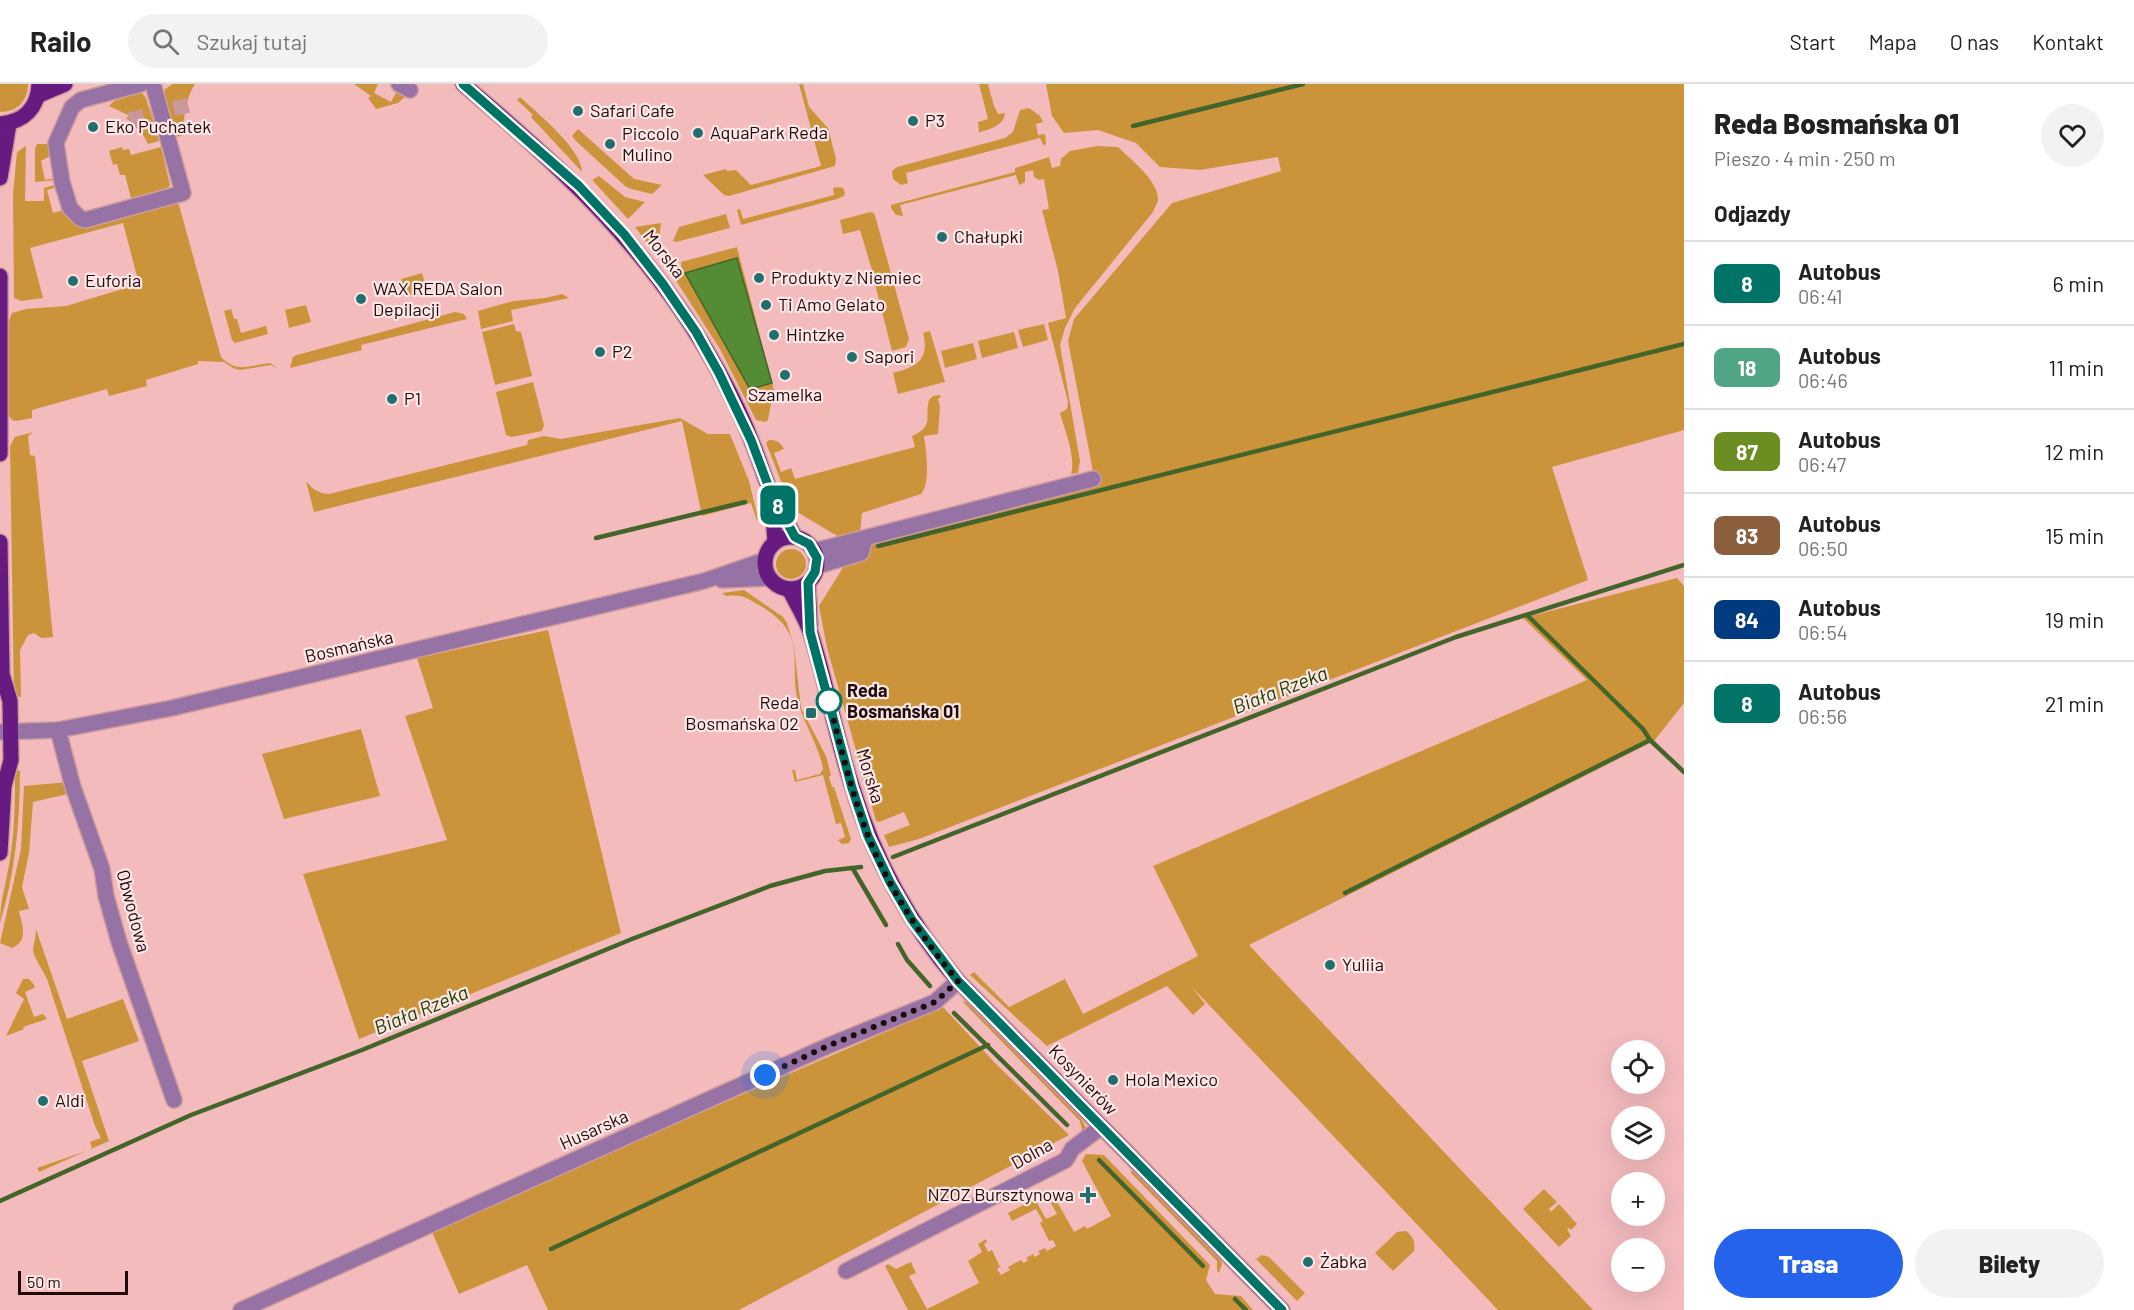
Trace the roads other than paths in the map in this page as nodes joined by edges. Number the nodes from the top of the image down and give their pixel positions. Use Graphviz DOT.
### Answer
graph roads {
  1 [pos="65,84"];
  2 [pos="141,84"];
  3 [pos="153,84"];
  4 [pos="463,84"];
  5 [pos="39,89"];
  6 [pos="5,124"];
  7 [pos="0,178"];
  8 [pos="0,276"];
  9 [pos="0,453"];
  10 [pos="1093,479"];
  11 [pos="771,493"];
  12 [pos="795,537"];
  13 [pos="0,542"];
  14 [pos="776,542"];
  15 [pos="816,558"];
  16 [pos="765,560"];
  17 [pos="770,578"];
  18 [pos="704,581"];
  19 [pos="808,583"];
  20 [pos="789,589"];
  21 [pos="810,632"];
  22 [pos="1,678"];
  23 [pos="58,730"];
  24 [pos="5,731"];
  25 [pos="2,779"];
  26 [pos="0,853"];
  27 [pos="879,860"];
  28 [pos="958,981"];
  29 [pos="174,1100"];
  30 [pos="1101,1127"];
  31 [pos="846,1271"];
  32 [pos="241,1310"];
  33 [pos="1282,1310"];
  1 -- 5 [label="main road"];
  2 -- 3 [label="street"];
  4 -- 11 [label="main road, Morska"];
  5 -- 6 [label="main road"];
  6 -- 7 [label="main road"];
  8 -- 9 [label="main road"];
  10 -- 15 [label="street"];
  11 -- 12 [label="main road, Morska"];
  11 -- 14 [label="main road, Morska"];
  12 -- 14 [label="main road"];
  12 -- 15 [label="main road, Morska"];
  13 -- 22 [label="main road"];
  14 -- 16 [label="main road"];
  15 -- 19 [label="main road"];
  16 -- 17 [label="main road"];
  16 -- 18 [label="street, Bosmańska"];
  17 -- 18 [label="street, Bosmańska"];
  17 -- 20 [label="main road"];
  18 -- 23 [label="street, Bosmańska"];
  19 -- 20 [label="main road"];
  19 -- 21 [label="main road, Morska"];
  20 -- 21 [label="main road, Morska"];
  21 -- 27 [label="main road, Morska"];
  22 -- 24 [label="main road"];
  23 -- 24 [label="street, Bosmańska"];
  23 -- 29 [label="street, Obwodowa"];
  24 -- 25 [label="main road"];
  25 -- 26 [label="main road"];
  27 -- 28 [label="main road, Kosynierów"];
  28 -- 30 [label="main road, Kosynierów"];
  28 -- 32 [label="street, Husarska"];
  30 -- 31 [label="street, Dolna"];
  30 -- 33 [label="main road, Kosynierów"];
}
